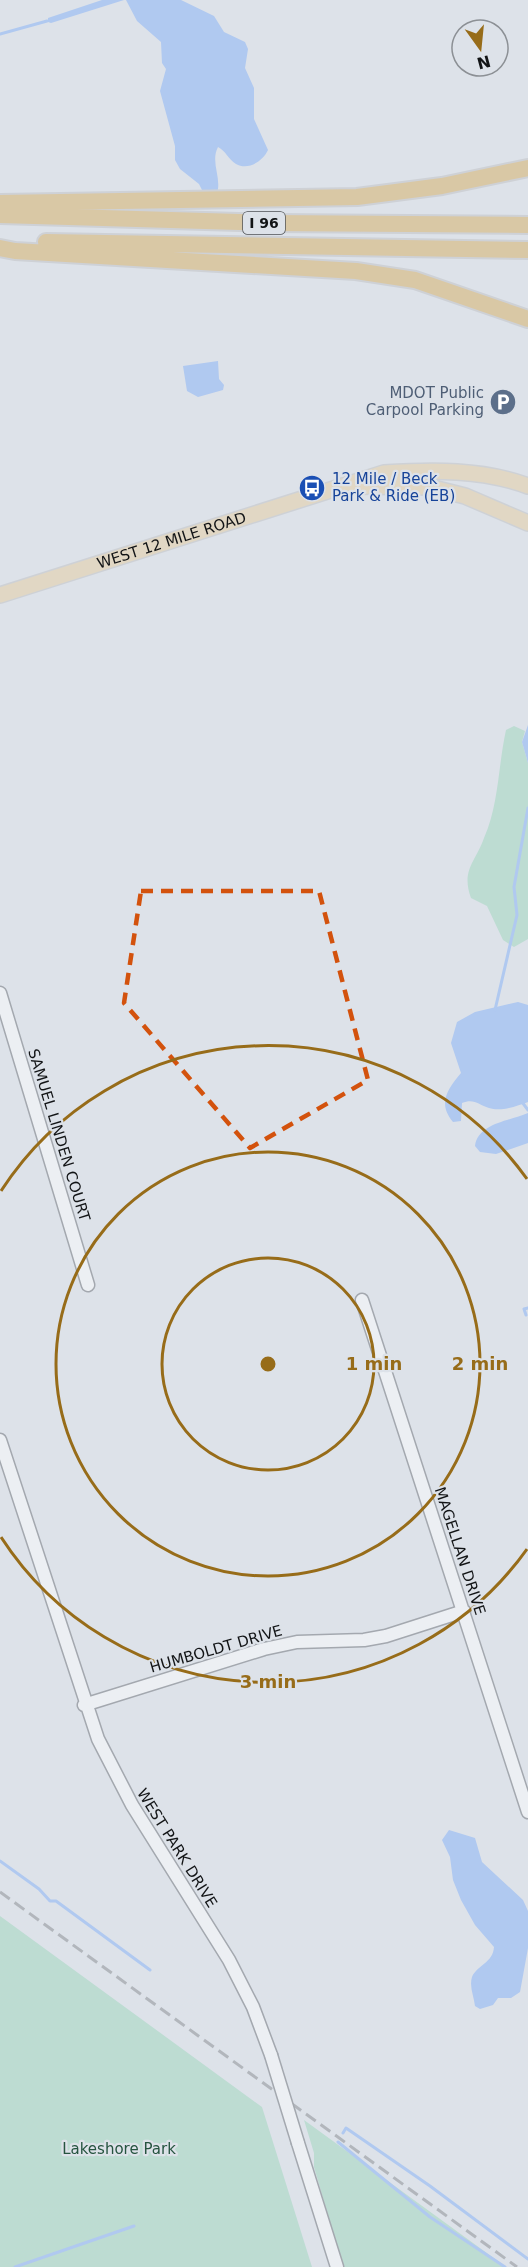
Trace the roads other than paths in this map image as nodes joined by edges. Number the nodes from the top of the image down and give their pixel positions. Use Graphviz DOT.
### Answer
graph roads {
  1 [pos="528,168"];
  2 [pos="0,203"];
  3 [pos="0,215"];
  4 [pos="528,225"];
  5 [pos="0,242"];
  6 [pos="0,248"];
  7 [pos="528,250"];
  8 [pos="528,319"];
  9 [pos="474,472"];
  10 [pos="344,485"];
  11 [pos="528,486"];
  12 [pos="465,496"];
  13 [pos="528,523"];
  14 [pos="0,595"];
  15 [pos="0,993"];
  16 [pos="88,1286"];
  17 [pos="362,1300"];
  18 [pos="0,1440"];
  19 [pos="464,1611"];
  20 [pos="84,1705"];
  21 [pos="528,1812"];
  22 [pos="337,2267"];
  1 -- 2 [label="highway"];
  3 -- 4 [label="highway, I 96"];
  5 -- 7 [label="highway, I 96"];
  6 -- 8 [label="highway"];
  9 -- 10 [label="main road, WEST 12 MILE ROAD"];
  9 -- 11 [label="main road, WEST 12 MILE ROAD"];
  9 -- 12 [label="main road"];
  10 -- 12 [label="main road, WEST 12 MILE ROAD"];
  10 -- 14 [label="main road, WEST 12 MILE ROAD"];
  12 -- 13 [label="main road, WEST 12 MILE ROAD"];
  15 -- 16 [label="street, SAMUEL LINDEN COURT"];
  17 -- 19 [label="street, MAGELLAN DRIVE"];
  18 -- 20 [label="street, WEST PARK DRIVE"];
  19 -- 20 [label="street, HUMBOLDT DRIVE"];
  19 -- 21 [label="street, MAGELLAN DRIVE"];
  20 -- 22 [label="street, WEST PARK DRIVE, bridge"];
}
